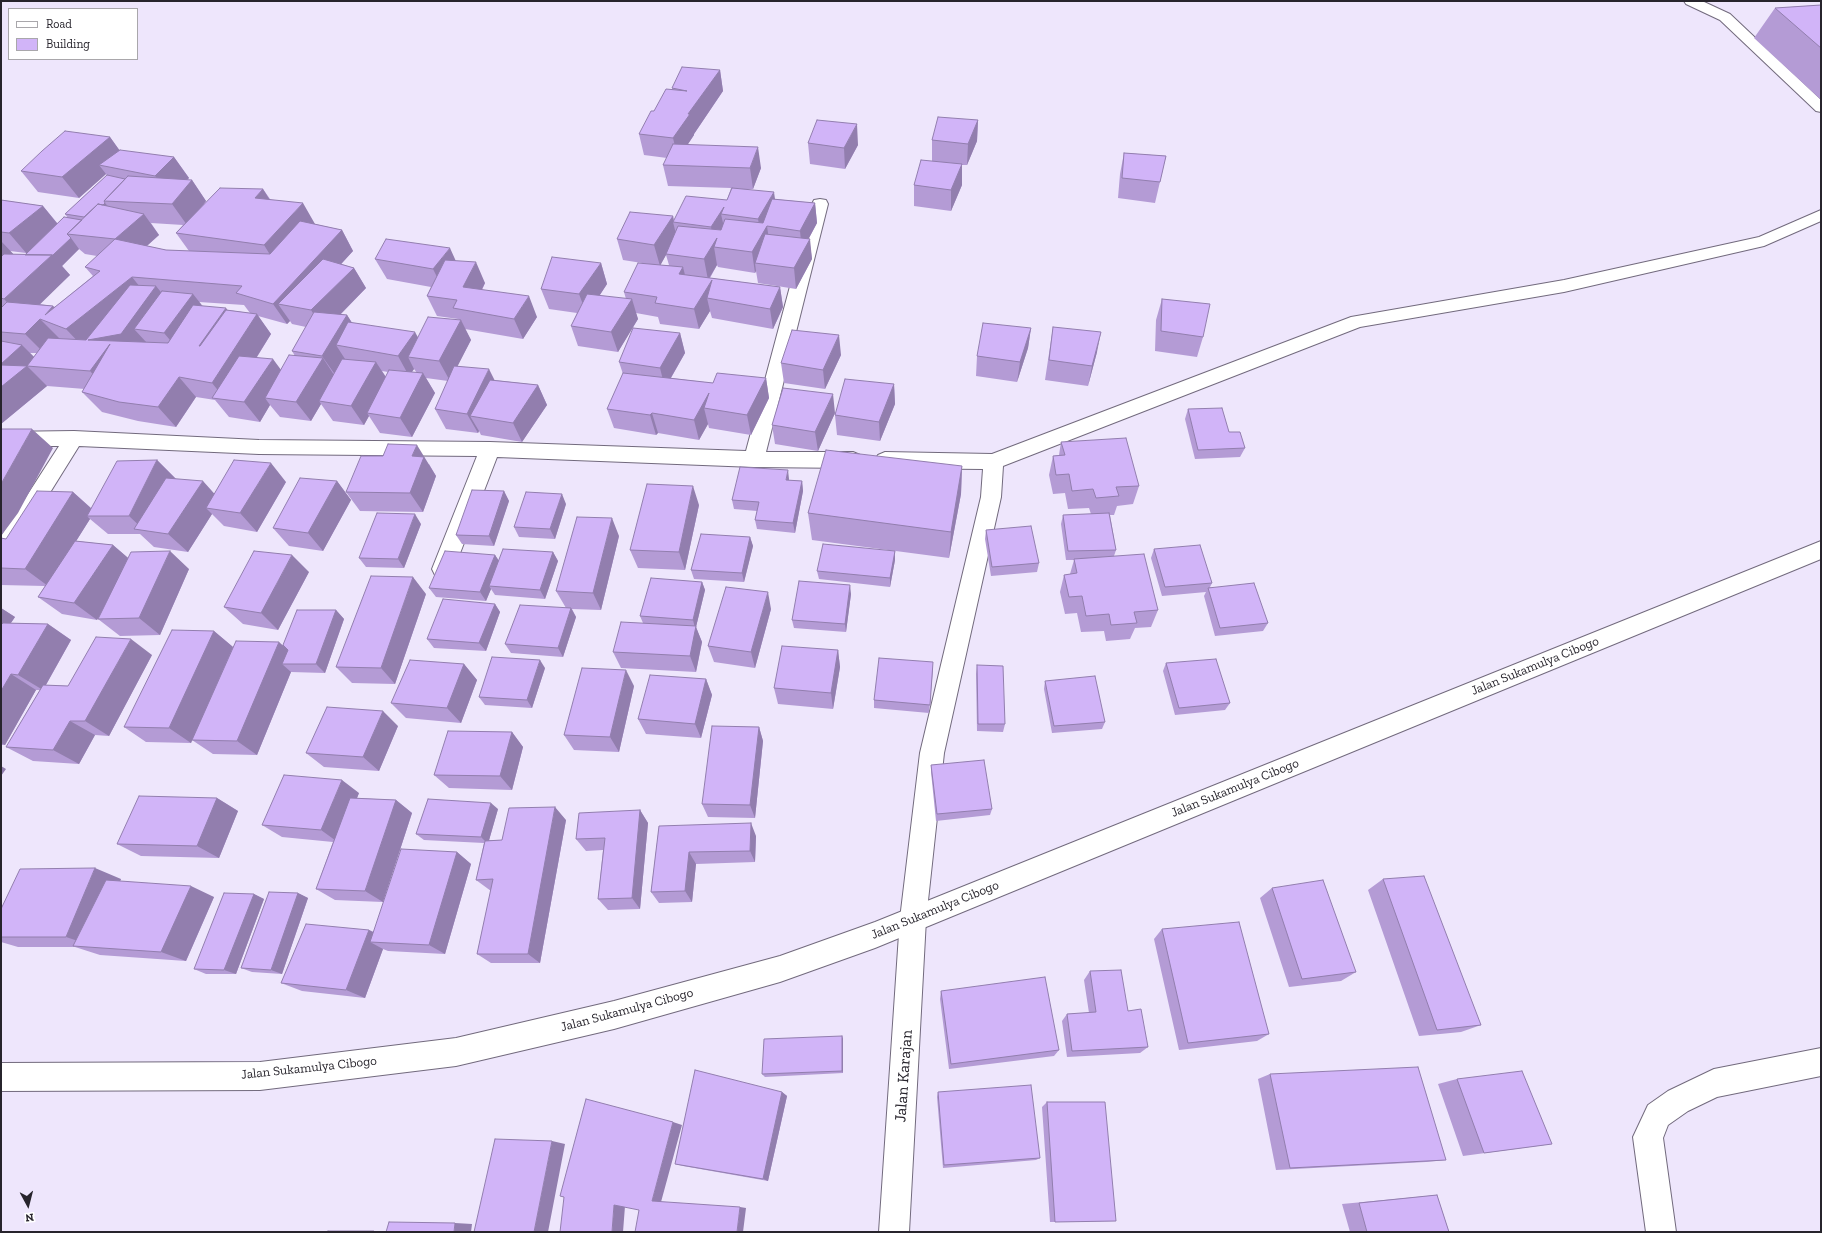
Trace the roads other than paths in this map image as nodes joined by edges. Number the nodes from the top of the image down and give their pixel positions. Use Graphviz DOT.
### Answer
graph roads {
  1 [pos="1691,1"];
  2 [pos="1821,108"];
  3 [pos="820,204"];
  4 [pos="1821,215"];
  5 [pos="74,438"];
  6 [pos="1,439"];
  7 [pos="490,450"];
  8 [pos="754,459"];
  9 [pos="993,462"];
  10 [pos="1821,550"];
  11 [pos="1,554"];
  12 [pos="443,569"];
  13 [pos="913,919"];
  14 [pos="1821,1062"];
  15 [pos="1,1077"];
  16 [pos="894,1232"];
  17 [pos="1661,1232"];
  1 -- 2 [label="street"];
  3 -- 8 [label="street"];
  4 -- 9 [label="street"];
  5 -- 6 [label="street"];
  5 -- 7 [label="street"];
  5 -- 11 [label="street"];
  7 -- 8 [label="street"];
  7 -- 12 [label="street"];
  8 -- 9 [label="street"];
  9 -- 13 [label="street, Jalan Karajan"];
  10 -- 13 [label="street, Jalan Sukamulya Cibogo"];
  13 -- 15 [label="street, Jalan Sukamulya Cibogo"];
  13 -- 16 [label="street, Jalan Karajan"];
  14 -- 17 [label="street"];
}
